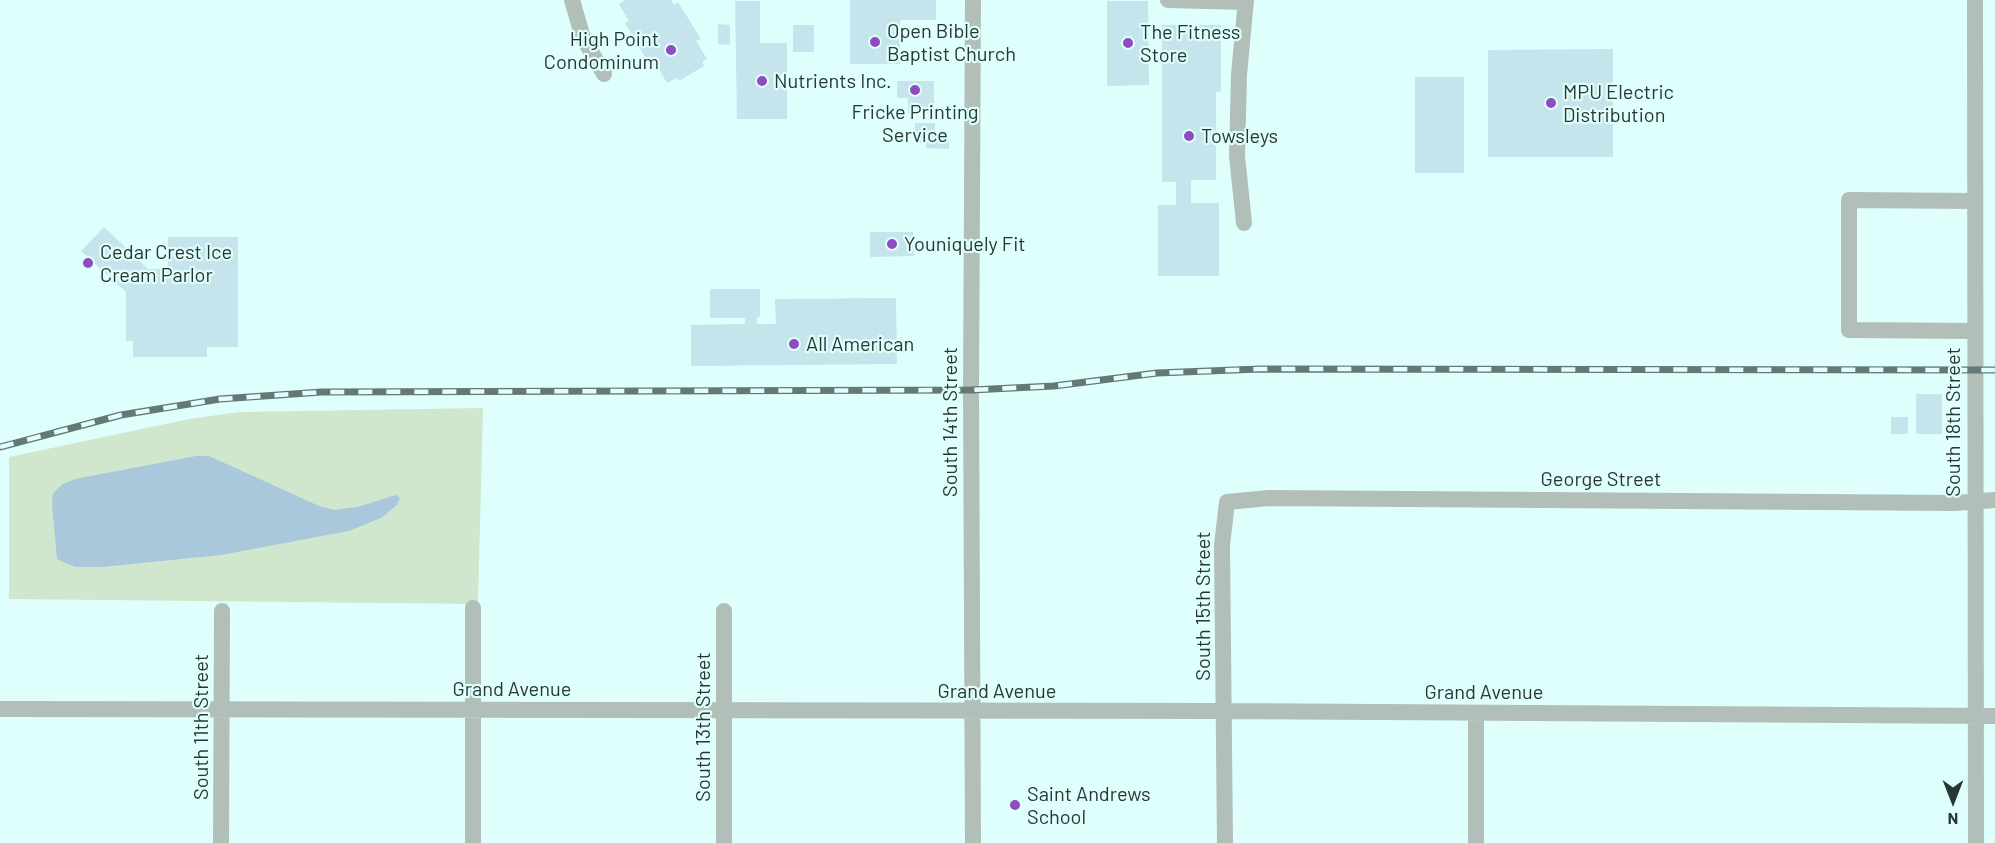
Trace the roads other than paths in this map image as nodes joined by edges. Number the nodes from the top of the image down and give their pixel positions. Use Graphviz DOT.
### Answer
graph roads {
  1 [pos="572,0"];
  2 [pos="973,0"];
  3 [pos="1168,0"];
  4 [pos="1975,0"];
  5 [pos="1246,1"];
  6 [pos="604,74"];
  7 [pos="1974,201"];
  8 [pos="1244,223"];
  9 [pos="1974,330"];
  10 [pos="1995,500"];
  11 [pos="1227,502"];
  12 [pos="1975,503"];
  13 [pos="473,608"];
  14 [pos="222,611"];
  15 [pos="724,611"];
  16 [pos="0,710"];
  17 [pos="223,710"];
  18 [pos="472,710"];
  19 [pos="1224,711"];
  20 [pos="725,712"];
  21 [pos="974,712"];
  22 [pos="1476,713"];
  23 [pos="1976,715"];
  24 [pos="1995,716"];
  25 [pos="221,843"];
  26 [pos="473,843"];
  27 [pos="724,843"];
  28 [pos="973,843"];
  29 [pos="1225,843"];
  30 [pos="1476,843"];
  31 [pos="1977,843"];
  1 -- 6 [label="street"];
  2 -- 21 [label="street, South 14th Street"];
  3 -- 5 [label="street"];
  4 -- 7 [label="street, South 18th Street"];
  5 -- 8 [label="street"];
  7 -- 9 [label="street, South 18th Street"];
  7 -- 9 [label="street"];
  9 -- 12 [label="street, South 18th Street"];
  10 -- 12 [label="street, George Street"];
  11 -- 12 [label="street, George Street"];
  11 -- 19 [label="street, South 15th Street"];
  12 -- 23 [label="street, South 18th Street"];
  13 -- 18 [label="street"];
  14 -- 17 [label="street, South 11th Street"];
  15 -- 20 [label="street, South 13th Street"];
  16 -- 17 [label="street, Grand Avenue"];
  17 -- 18 [label="street, Grand Avenue"];
  17 -- 25 [label="street, South 11th Street"];
  18 -- 20 [label="street, Grand Avenue"];
  18 -- 26 [label="street"];
  19 -- 21 [label="street, Grand Avenue"];
  19 -- 22 [label="street, Grand Avenue"];
  19 -- 29 [label="street, South 15th Street"];
  20 -- 21 [label="street, Grand Avenue"];
  20 -- 27 [label="street, South 13th Street"];
  21 -- 28 [label="street, South 14th Street"];
  22 -- 23 [label="street, Grand Avenue"];
  22 -- 30 [label="street"];
  23 -- 24 [label="street, Grand Avenue"];
  23 -- 31 [label="street, South 18th Street"];
}
